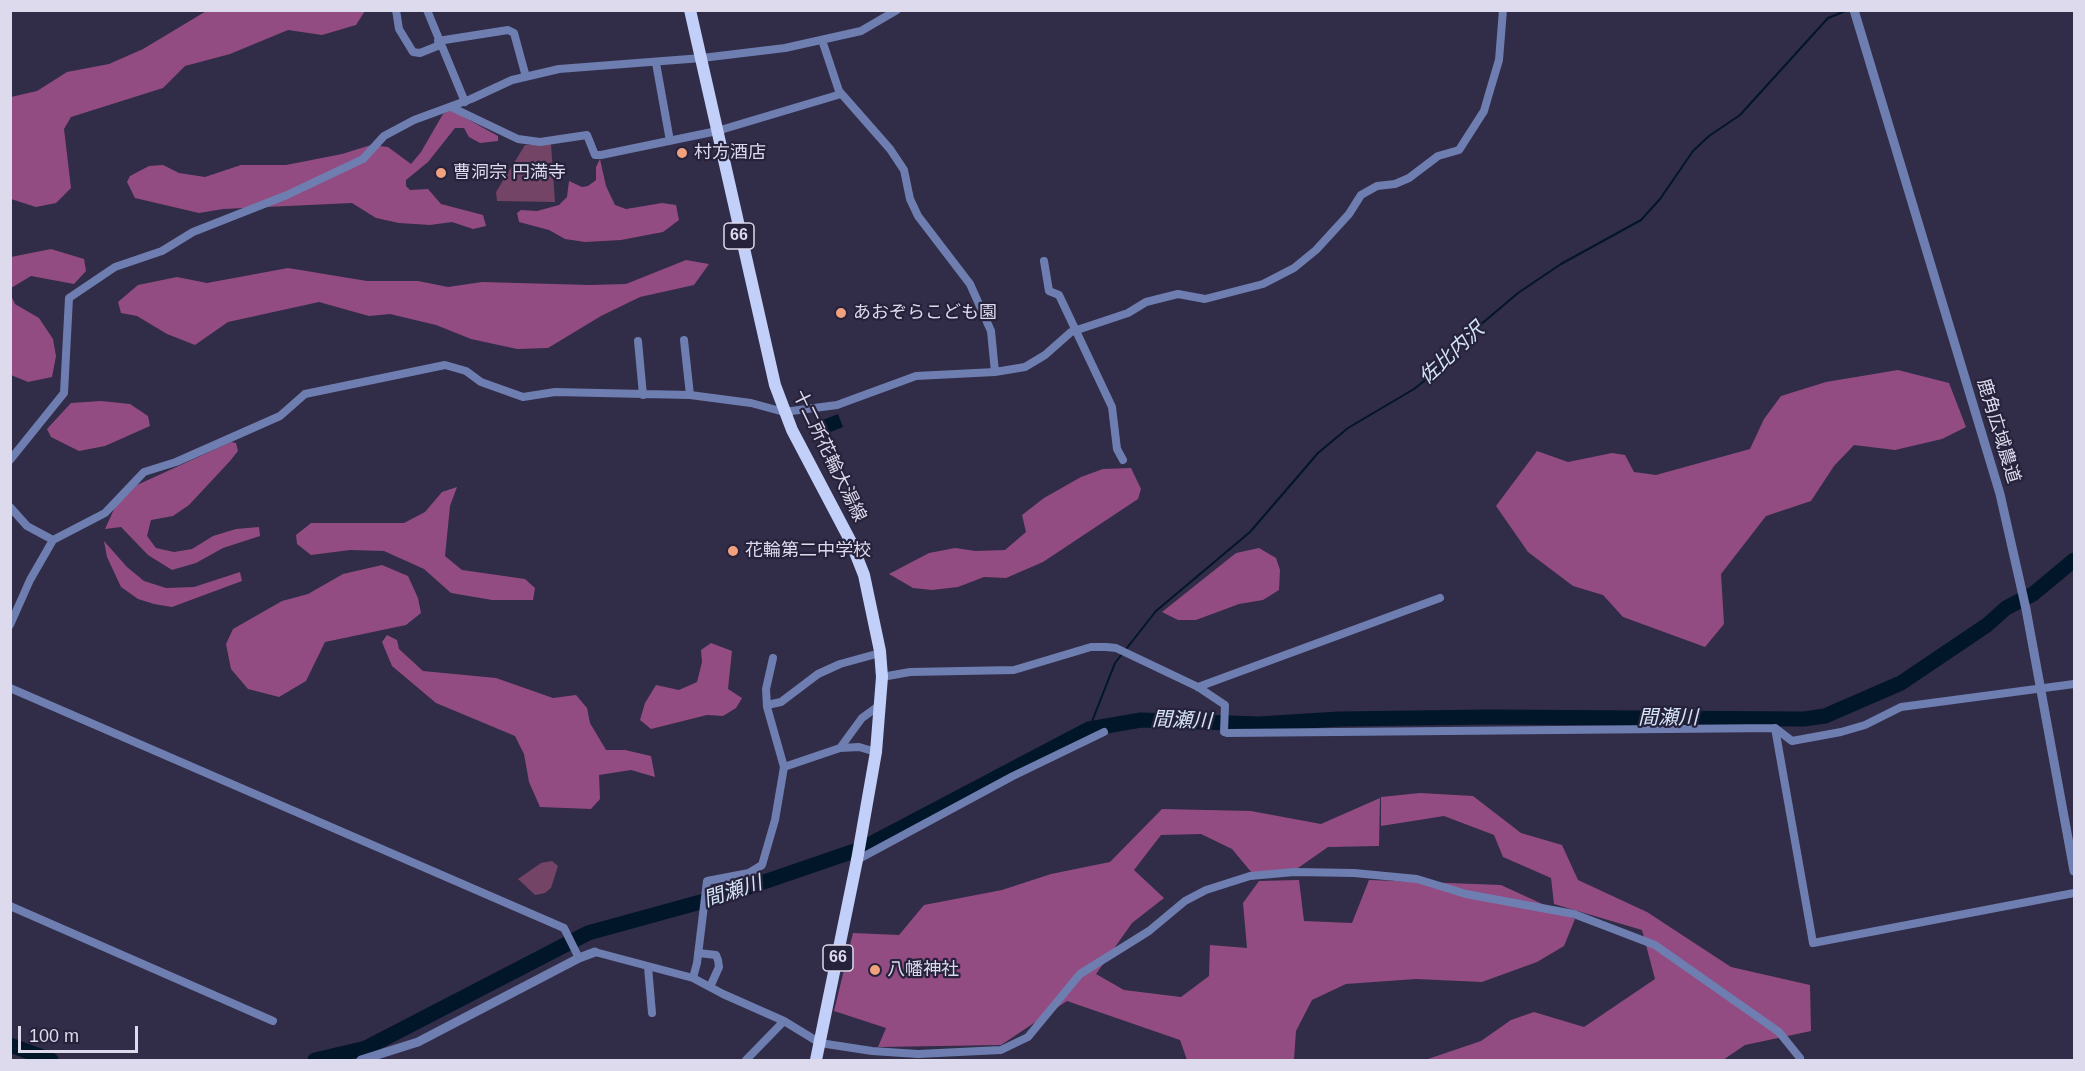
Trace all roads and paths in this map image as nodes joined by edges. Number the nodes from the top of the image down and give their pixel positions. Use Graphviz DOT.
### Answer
graph roads {
  1 [pos="396,10"];
  2 [pos="427,10"];
  3 [pos="690,10"];
  4 [pos="897,10"];
  5 [pos="1503,10"];
  6 [pos="1854,10"];
  7 [pos="822,40"];
  8 [pos="439,43"];
  9 [pos="702,58"];
  10 [pos="656,63"];
  11 [pos="526,77"];
  12 [pos="841,94"];
  13 [pos="465,102"];
  14 [pos="451,107"];
  15 [pos="717,131"];
  16 [pos="670,141"];
  17 [pos="1044,261"];
  18 [pos="1076,330"];
  19 [pos="684,340"];
  20 [pos="638,341"];
  21 [pos="995,372"];
  22 [pos="643,395"];
  23 [pos="690,395"];
  24 [pos="784,412"];
  25 [pos="10,460"];
  26 [pos="1123,460"];
  27 [pos="10,507"];
  28 [pos="53,540"];
  29 [pos="1440,598"];
  30 [pos="10,625"];
  31 [pos="880,653"];
  32 [pos="773,658"];
  33 [pos="882,677"];
  34 [pos="2074,684"];
  35 [pos="1198,687"];
  36 [pos="10,688"];
  37 [pos="2040,688"];
  38 [pos="767,705"];
  39 [pos="880,705"];
  40 [pos="1775,728"];
  41 [pos="1104,732"];
  42 [pos="840,748"];
  43 [pos="876,752"];
  44 [pos="784,767"];
  45 [pos="858,857"];
  46 [pos="2074,871"];
  47 [pos="2074,893"];
  48 [pos="10,906"];
  49 [pos="595,952"];
  50 [pos="698,953"];
  51 [pos="578,955"];
  52 [pos="648,967"];
  53 [pos="693,978"];
  54 [pos="710,987"];
  55 [pos="652,1013"];
  56 [pos="273,1021"];
  57 [pos="784,1021"];
  58 [pos="820,1043"];
  59 [pos="919,1057"];
  60 [pos="1800,1058"];
  61 [pos="360,1060"];
  62 [pos="746,1060"];
  63 [pos="816,1060"];
  1 -- 8 [label="street"];
  2 -- 8 [label="street"];
  3 -- 9 [label="main road, 十二所花輪大湯線 / 66"];
  4 -- 7 [label="street"];
  5 -- 18 [label="street"];
  6 -- 37 [label="street, 鹿角広域農道"];
  7 -- 9 [label="street"];
  7 -- 12 [label="street"];
  8 -- 11 [label="street"];
  8 -- 13 [label="street"];
  9 -- 10 [label="street"];
  9 -- 15 [label="main road, 十二所花輪大湯線 / 66"];
  10 -- 11 [label="street"];
  10 -- 16 [label="street"];
  11 -- 13 [label="street"];
  12 -- 15 [label="street"];
  12 -- 21 [label="street"];
  13 -- 14 [label="street"];
  14 -- 16 [label="street"];
  14 -- 25 [label="street"];
  15 -- 16 [label="street"];
  15 -- 24 [label="main road, 十二所花輪大湯線 / 66"];
  17 -- 18 [label="street"];
  18 -- 21 [label="street"];
  18 -- 26 [label="street"];
  19 -- 23 [label="street"];
  20 -- 22 [label="street"];
  21 -- 24 [label="street"];
  22 -- 23 [label="street"];
  22 -- 28 [label="street"];
  23 -- 24 [label="street"];
  24 -- 31 [label="main road, 十二所花輪大湯線 / 66"];
  27 -- 28 [label="street"];
  28 -- 30 [label="street"];
  29 -- 35 [label="street"];
  31 -- 33 [label="main road, 十二所花輪大湯線 / 66"];
  31 -- 38 [label="street"];
  32 -- 38 [label="street"];
  33 -- 35 [label="street"];
  33 -- 39 [label="main road, 十二所花輪大湯線 / 66"];
  34 -- 37 [label="street"];
  35 -- 40 [label="street"];
  36 -- 51 [label="street"];
  37 -- 40 [label="street"];
  37 -- 46 [label="street, 鹿角広域農道"];
  38 -- 44 [label="street"];
  39 -- 42 [label="street"];
  39 -- 43 [label="main road, 十二所花輪大湯線 / 66"];
  40 -- 47 [label="street"];
  41 -- 45 [label="street"];
  42 -- 43 [label="street"];
  42 -- 44 [label="street"];
  43 -- 45 [label="main road, 十二所花輪大湯線 / 66"];
  44 -- 50 [label="street"];
  45 -- 58 [label="main road, 十二所花輪大湯線 / 66"];
  48 -- 56 [label="street"];
  49 -- 51 [label="street"];
  49 -- 52 [label="street"];
  50 -- 53 [label="street"];
  50 -- 54 [label="street"];
  51 -- 61 [label="street"];
  52 -- 53 [label="street"];
  52 -- 55 [label="street"];
  53 -- 54 [label="street"];
  54 -- 57 [label="street"];
  57 -- 58 [label="street"];
  57 -- 62 [label="street"];
  58 -- 59 [label="street"];
  58 -- 63 [label="main road, 十二所花輪大湯線 / 66"];
  59 -- 60 [label="street"];
}
